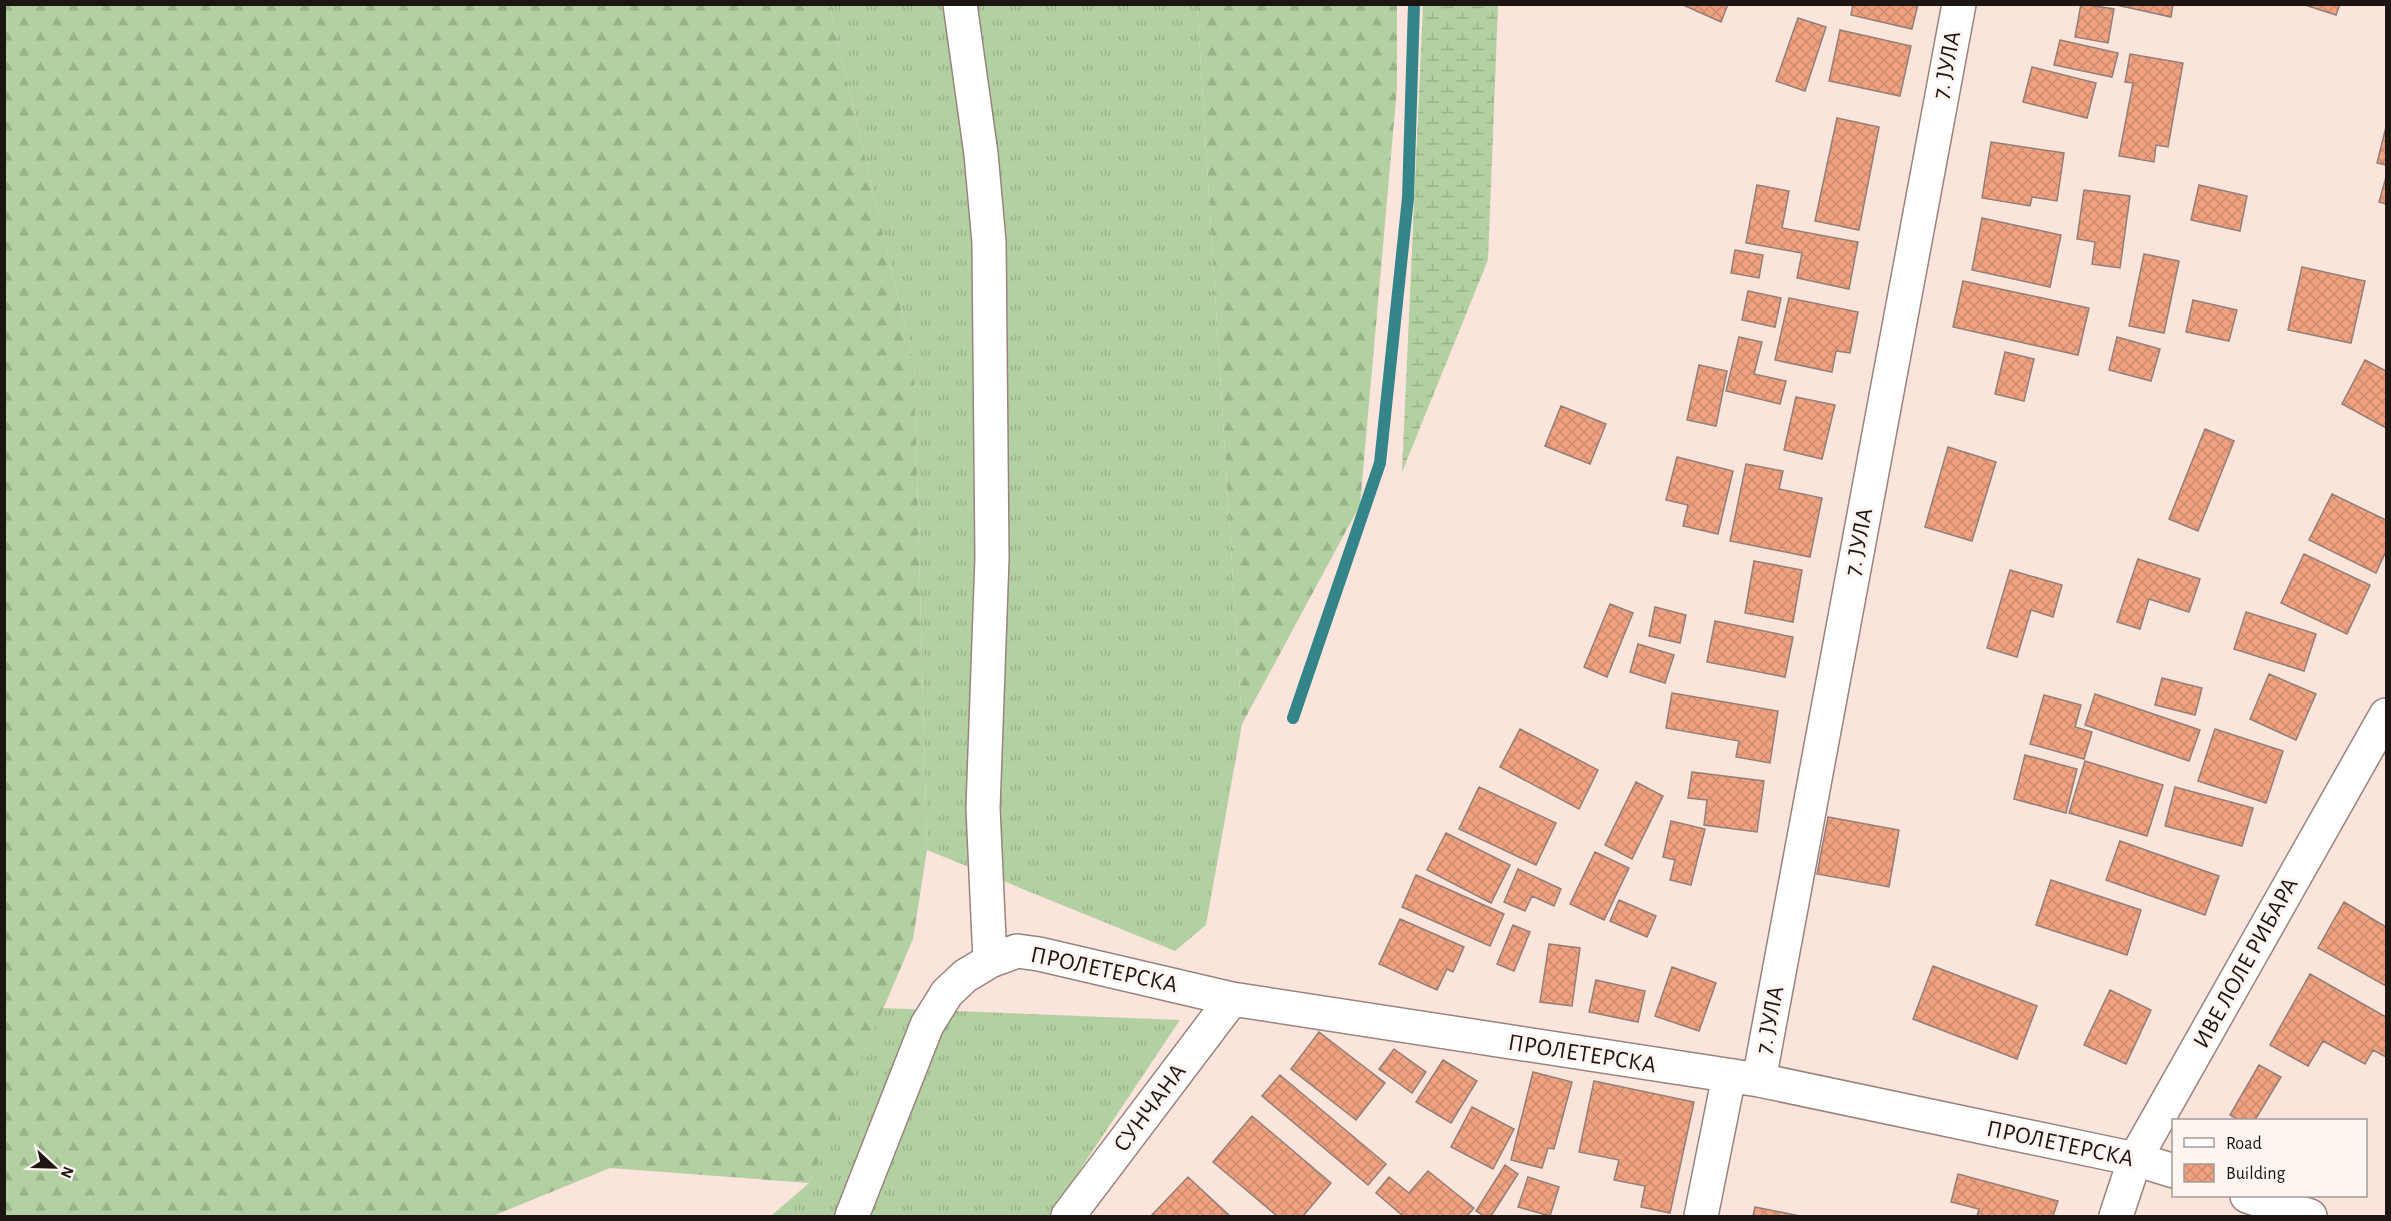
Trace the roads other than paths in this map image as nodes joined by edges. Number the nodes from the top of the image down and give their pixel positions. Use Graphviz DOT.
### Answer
graph roads {
  1 [pos="960,4"];
  2 [pos="1959,4"];
  3 [pos="2386,715"];
  4 [pos="990,960"];
  5 [pos="1232,999"];
  6 [pos="1744,1078"];
  7 [pos="2135,1159"];
  8 [pos="2172,1170"];
  9 [pos="2250,1197"];
  10 [pos="852,1216"];
  11 [pos="1068,1216"];
  12 [pos="1701,1216"];
  13 [pos="2116,1216"];
  14 [pos="2310,1216"];
  1 -- 4 [label="street"];
  2 -- 6 [label="street, 7. ЈУЛА"];
  3 -- 7 [label="street, ИВЕ ЛОЛЕ РИБАРА"];
  4 -- 5 [label="street, ПРОЛЕТЕРСКА"];
  4 -- 10 [label="street, ПРОЛЕТЕРСКА"];
  5 -- 6 [label="street, ПРОЛЕТЕРСКА"];
  5 -- 11 [label="street, СУНЧАНА"];
  6 -- 7 [label="street, ПРОЛЕТЕРСКА"];
  6 -- 12 [label="street, 7. ЈУЛА"];
  7 -- 8 [label="street, ПРОЛЕТЕРСКА"];
  7 -- 13 [label="street, ИВЕ ЛОЛЕ РИБАРА"];
  9 -- 14 [label="street"];
}
